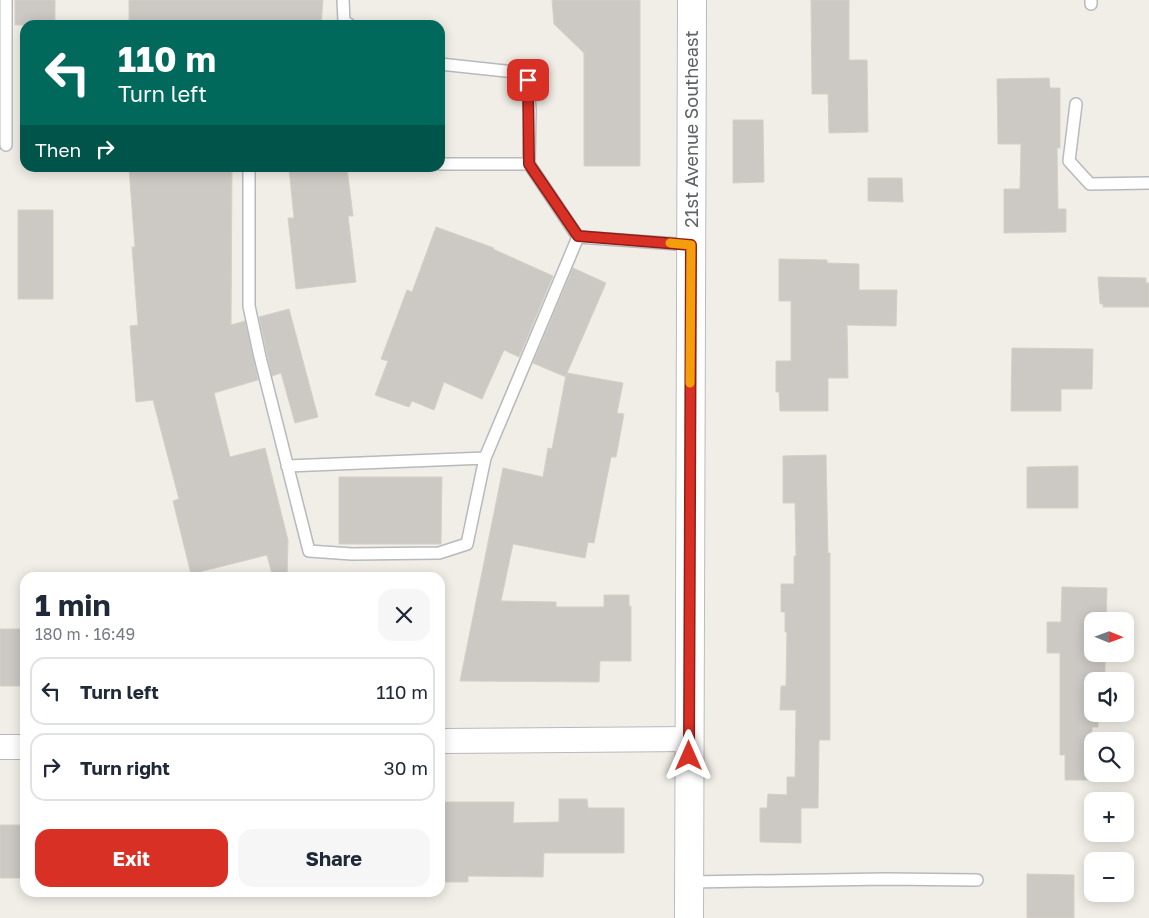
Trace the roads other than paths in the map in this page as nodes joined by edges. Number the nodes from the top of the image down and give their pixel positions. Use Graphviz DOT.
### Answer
graph roads {
  1 [pos="6,0"];
  2 [pos="344,0"];
  3 [pos="692,0"];
  4 [pos="346,20"];
  5 [pos="445,65"];
  6 [pos="1076,104"];
  7 [pos="6,145"];
  8 [pos="445,164"];
  9 [pos="529,164"];
  10 [pos="249,172"];
  11 [pos="1149,183"];
  12 [pos="578,236"];
  13 [pos="691,245"];
  14 [pos="485,458"];
  15 [pos="287,466"];
  16 [pos="689,738"];
  17 [pos="445,741"];
  18 [pos="0,747"];
  19 [pos="20,747"];
  20 [pos="977,880"];
  21 [pos="689,882"];
  22 [pos="689,918"];
  1 -- 7 [label="lane"];
  2 -- 4 [label="lane"];
  3 -- 13 [label="street, 21st Avenue Southeast"];
  5 -- 9 [label="lane"];
  6 -- 11 [label="lane"];
  8 -- 9 [label="lane"];
  9 -- 12 [label="lane"];
  10 -- 15 [label="lane"];
  12 -- 13 [label="lane"];
  12 -- 14 [label="lane"];
  13 -- 16 [label="street, 21st Avenue Southeast"];
  14 -- 15 [label="lane"];
  14 -- 15 [label="lane"];
  16 -- 17 [label="street"];
  16 -- 21 [label="street, 21st Avenue Southeast"];
  18 -- 19 [label="street"];
  20 -- 21 [label="lane"];
  21 -- 22 [label="street, 21st Avenue Southeast"];
}
